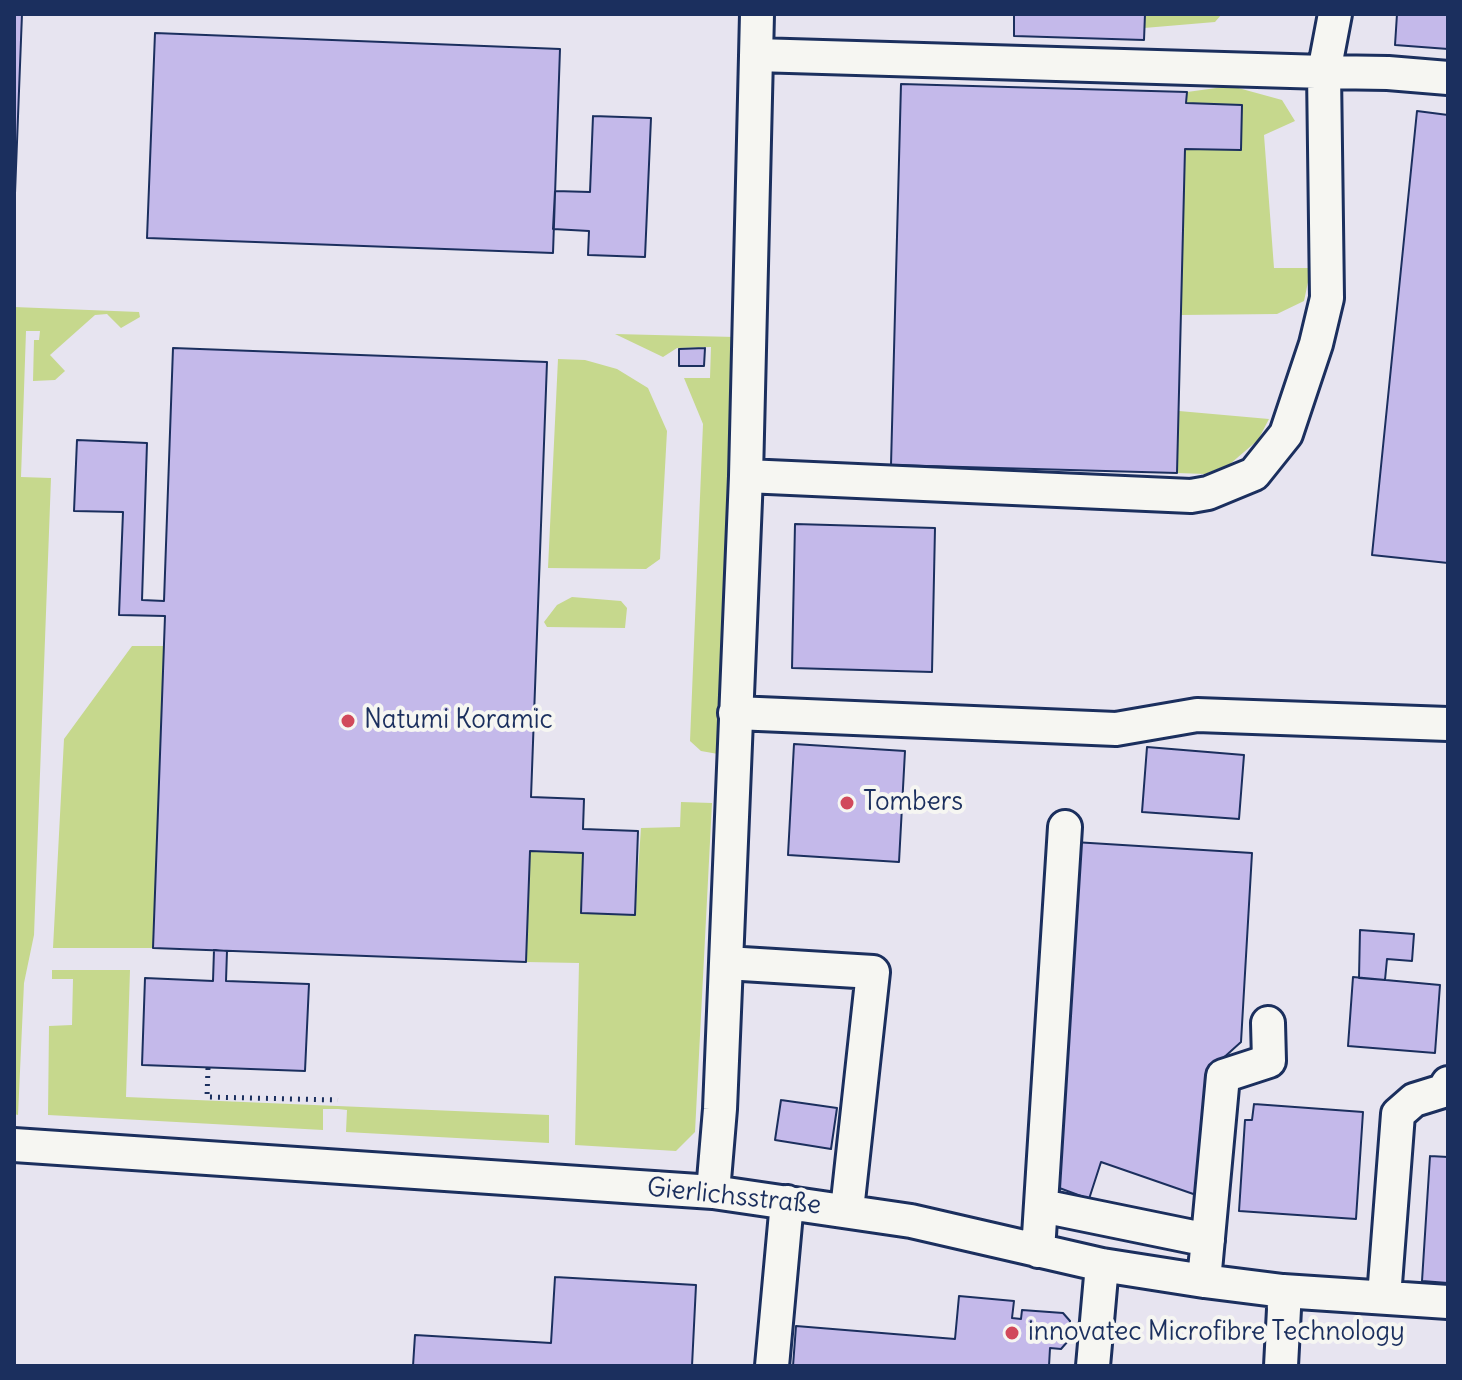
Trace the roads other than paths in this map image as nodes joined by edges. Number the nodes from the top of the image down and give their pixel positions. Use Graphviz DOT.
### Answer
graph roads {
  1 [pos="757,14"];
  2 [pos="1335,14"];
  3 [pos="756,55"];
  4 [pos="1324,72"];
  5 [pos="1448,78"];
  6 [pos="746,476"];
  7 [pos="735,713"];
  8 [pos="1448,724"];
  9 [pos="1065,827"];
  10 [pos="726,963"];
  11 [pos="1268,1023"];
  12 [pos="1448,1083"];
  13 [pos="14,1145"];
  14 [pos="713,1192"];
  15 [pos="787,1202"];
  16 [pos="1042,1206"];
  17 [pos="847,1210"];
  18 [pos="1208,1240"];
  19 [pos="1038,1251"];
  20 [pos="1102,1265"];
  21 [pos="1204,1281"];
  22 [pos="1283,1291"];
  23 [pos="1384,1297"];
  24 [pos="1448,1302"];
  25 [pos="772,1366"];
  26 [pos="1093,1366"];
  27 [pos="1281,1366"];
  1 -- 3 [label="street"];
  2 -- 4 [label="street"];
  3 -- 4 [label="street"];
  3 -- 6 [label="street"];
  4 -- 5 [label="street"];
  4 -- 6 [label="street"];
  6 -- 7 [label="street"];
  7 -- 8 [label="street"];
  7 -- 10 [label="street"];
  9 -- 16 [label="street"];
  10 -- 14 [label="street"];
  10 -- 17 [label="street"];
  11 -- 18 [label="street"];
  12 -- 23 [label="street"];
  13 -- 14 [label="street, Gierlichsstraße"];
  14 -- 15 [label="street, Gierlichsstraße"];
  15 -- 17 [label="street, Gierlichsstraße"];
  15 -- 25 [label="street"];
  16 -- 18 [label="street"];
  16 -- 19 [label="street"];
  17 -- 19 [label="street, Gierlichsstraße"];
  18 -- 21 [label="street"];
  19 -- 20 [label="street, Gierlichsstraße"];
  20 -- 21 [label="street, Gierlichsstraße"];
  20 -- 26 [label="street"];
  21 -- 22 [label="street, Gierlichsstraße"];
  22 -- 23 [label="street, Gierlichsstraße"];
  22 -- 27 [label="street"];
  23 -- 24 [label="street, Gierlichsstraße"];
}
